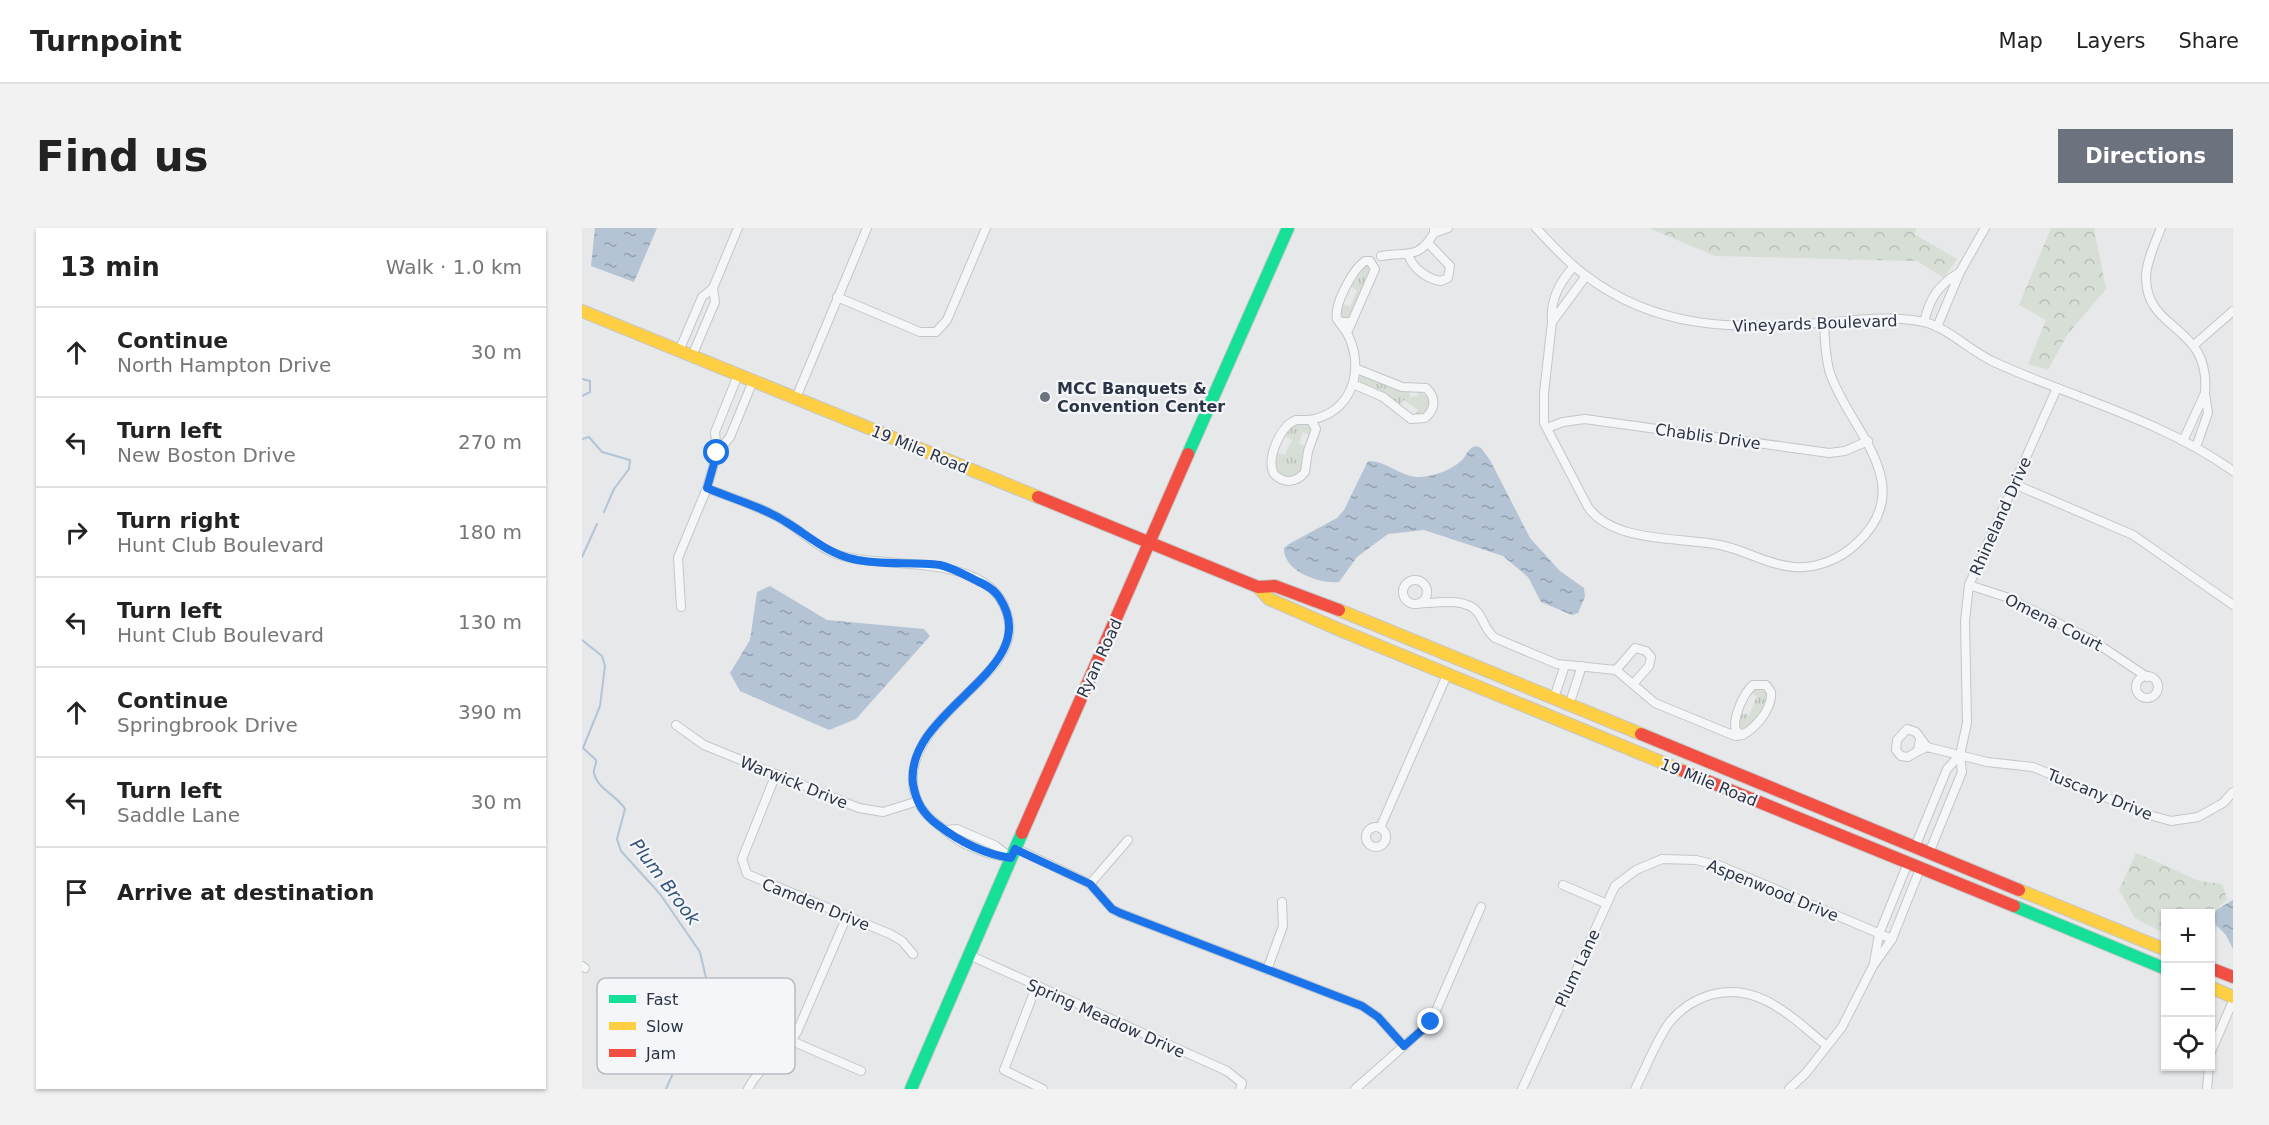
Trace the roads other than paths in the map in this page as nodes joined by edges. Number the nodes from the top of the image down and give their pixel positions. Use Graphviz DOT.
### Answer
graph roads {
  1 [pos="738,228"];
  2 [pos="867,228"];
  3 [pos="986,228"];
  4 [pos="1288,228"];
  5 [pos="1448,228"];
  6 [pos="1536,228"];
  7 [pos="1985,228"];
  8 [pos="2161,228"];
  9 [pos="1434,231"];
  10 [pos="1428,243"];
  11 [pos="1408,254"];
  12 [pos="1381,256"];
  13 [pos="1365,261"];
  14 [pos="1574,266"];
  15 [pos="1375,269"];
  16 [pos="1960,272"];
  17 [pos="1586,276"];
  18 [pos="713,288"];
  19 [pos="837,297"];
  20 [pos="582,311"];
  21 [pos="2233,311"];
  22 [pos="1337,319"];
  23 [pos="1924,321"];
  24 [pos="1352,322"];
  25 [pos="1552,322"];
  26 [pos="1824,323"];
  27 [pos="1937,327"];
  28 [pos="1347,333"];
  29 [pos="2194,345"];
  30 [pos="679,351"];
  31 [pos="692,356"];
  32 [pos="1357,369"];
  33 [pos="738,375"];
  34 [pos="753,381"];
  35 [pos="1353,384"];
  36 [pos="2057,388"];
  37 [pos="2205,393"];
  38 [pos="796,398"];
  39 [pos="1322,417"];
  40 [pos="1309,420"];
  41 [pos="1547,428"];
  42 [pos="1317,429"];
  43 [pos="1868,441"];
  44 [pos="2183,441"];
  45 [pos="2196,447"];
  46 [pos="717,453"];
  47 [pos="2233,471"];
  48 [pos="2014,484"];
  49 [pos="707,488"];
  50 [pos="1150,543"];
  51 [pos="1969,585"];
  52 [pos="1258,587"];
  53 [pos="1299,595"];
  54 [pos="1427,595"];
  55 [pos="1436,603"];
  56 [pos="1416,604"];
  57 [pos="2233,605"];
  58 [pos="681,607"];
  59 [pos="1289,608"];
  60 [pos="1430,648"];
  61 [pos="1416,662"];
  62 [pos="1565,665"];
  63 [pos="1582,666"];
  64 [pos="1616,670"];
  65 [pos="2133,670"];
  66 [pos="1447,675"];
  67 [pos="2147,676"];
  68 [pos="1633,684"];
  69 [pos="2136,684"];
  70 [pos="1554,698"];
  71 [pos="1571,705"];
  72 [pos="1559,721"];
  73 [pos="1734,722"];
  74 [pos="676,725"];
  75 [pos="1729,734"];
  76 [pos="1743,735"];
  77 [pos="1920,739"];
  78 [pos="1927,747"];
  79 [pos="1918,751"];
  80 [pos="1960,755"];
  81 [pos="776,774"];
  82 [pos="2233,792"];
  83 [pos="918,801"];
  84 [pos="1832,813"];
  85 [pos="1819,827"];
  86 [pos="1380,828"];
  87 [pos="1128,840"];
  88 [pos="1915,847"];
  89 [pos="1013,853"];
  90 [pos="1929,853"];
  91 [pos="1650,863"];
  92 [pos="1908,863"];
  93 [pos="1920,868"];
  94 [pos="1966,868"];
  95 [pos="1953,882"];
  96 [pos="1090,884"];
  97 [pos="1563,885"];
  98 [pos="1282,902"];
  99 [pos="1606,904"];
  100 [pos="1481,907"];
  101 [pos="847,916"];
  102 [pos="1879,934"];
  103 [pos="1892,939"];
  104 [pos="2161,948"];
  105 [pos="913,954"];
  106 [pos="969,955"];
  107 [pos="1873,966"];
  108 [pos="2161,967"];
  109 [pos="1267,970"];
  110 [pos="2215,970"];
  111 [pos="2233,977"];
  112 [pos="1036,987"];
  113 [pos="2215,989"];
  114 [pos="2233,999"];
  115 [pos="795,1034"];
  116 [pos="795,1042"];
  117 [pos="2215,1044"];
  118 [pos="1404,1046"];
  119 [pos="1827,1046"];
  120 [pos="861,1071"];
  121 [pos="2208,1071"];
  122 [pos="757,1074"];
  123 [pos="1241,1086"];
  124 [pos="748,1089"];
  125 [pos="911,1089"];
  126 [pos="1043,1089"];
  127 [pos="1355,1089"];
  128 [pos="1522,1089"];
  129 [pos="1635,1089"];
  130 [pos="1789,1089"];
  131 [pos="2206,1089"];
  1 -- 18 [label="street"];
  2 -- 19 [label="street"];
  3 -- 19 [label="street"];
  4 -- 50 [label="main road, Ryan Road"];
  5 -- 9 [label="street"];
  6 -- 14 [label="street, Vineyards Boulevard"];
  7 -- 16 [label="street"];
  8 -- 29 [label="street"];
  9 -- 10 [label="street"];
  10 -- 11 [label="street"];
  10 -- 11 [label="street"];
  11 -- 12 [label="street"];
  12 -- 13 [label="street"];
  12 -- 15 [label="street"];
  13 -- 15 [label="street"];
  13 -- 22 [label="street"];
  14 -- 17 [label="street, Vineyards Boulevard"];
  14 -- 25 [label="street"];
  15 -- 24 [label="street"];
  16 -- 23 [label="street"];
  16 -- 27 [label="street"];
  17 -- 25 [label="street"];
  17 -- 26 [label="street, Vineyards Boulevard"];
  18 -- 30 [label="street"];
  18 -- 31 [label="street"];
  19 -- 38 [label="street"];
  20 -- 30 [label="main road, 19 Mile Road"];
  21 -- 29 [label="street"];
  22 -- 24 [label="street"];
  22 -- 28 [label="street"];
  23 -- 26 [label="street, Vineyards Boulevard"];
  23 -- 27 [label="street, Vineyards Boulevard"];
  24 -- 28 [label="street"];
  25 -- 41 [label="street"];
  26 -- 43 [label="street"];
  27 -- 36 [label="street, Vineyards Boulevard"];
  28 -- 32 [label="street"];
  29 -- 37 [label="street"];
  30 -- 31 [label="main road, 19 Mile Road"];
  31 -- 33 [label="main road, 19 Mile Road"];
  32 -- 35 [label="street"];
  32 -- 35 [label="street"];
  33 -- 34 [label="main road, 19 Mile Road"];
  33 -- 46 [label="street"];
  34 -- 38 [label="main road, 19 Mile Road"];
  34 -- 46 [label="street"];
  35 -- 39 [label="street"];
  36 -- 44 [label="street, Vineyards Boulevard"];
  36 -- 48 [label="street, Rhineland Drive"];
  37 -- 44 [label="street"];
  37 -- 45 [label="street"];
  38 -- 50 [label="main road, 19 Mile Road"];
  39 -- 40 [label="street"];
  39 -- 42 [label="street"];
  40 -- 42 [label="street"];
  40 -- 42 [label="street"];
  41 -- 43 [label="street, Chablis Drive"];
  41 -- 43 [label="street"];
  44 -- 45 [label="street, Vineyards Boulevard"];
  45 -- 47 [label="street, Vineyards Boulevard"];
  46 -- 49 [label="street"];
  48 -- 51 [label="street, Rhineland Drive"];
  48 -- 57 [label="street"];
  49 -- 58 [label="street"];
  49 -- 83 [label="street"];
  50 -- 52 [label="main road, 19 Mile Road"];
  50 -- 89 [label="main road, Ryan Road"];
  51 -- 65 [label="street, Omena Court"];
  51 -- 80 [label="street, Rhineland Drive"];
  52 -- 53 [label="main road, 19 Mile Road"];
  52 -- 59 [label="main road, 19 Mile Road"];
  53 -- 59 [label="main road"];
  53 -- 60 [label="main road, 19 Mile Road"];
  54 -- 55 [label="street"];
  54 -- 56 [label="street"];
  54 -- 56 [label="street"];
  55 -- 56 [label="street"];
  55 -- 62 [label="street"];
  59 -- 61 [label="main road, 19 Mile Road"];
  60 -- 61 [label="main road"];
  60 -- 70 [label="main road, 19 Mile Road"];
  61 -- 66 [label="main road, 19 Mile Road"];
  62 -- 63 [label="street"];
  62 -- 70 [label="street"];
  63 -- 64 [label="street"];
  63 -- 71 [label="street"];
  64 -- 68 [label="street"];
  64 -- 68 [label="street"];
  65 -- 67 [label="street, Omena Court"];
  65 -- 69 [label="street"];
  66 -- 72 [label="main road, 19 Mile Road"];
  66 -- 86 [label="street"];
  67 -- 69 [label="street"];
  67 -- 69 [label="street"];
  68 -- 75 [label="street"];
  70 -- 71 [label="main road, 19 Mile Road"];
  71 -- 72 [label="main road"];
  71 -- 84 [label="main road, 19 Mile Road"];
  72 -- 85 [label="main road, 19 Mile Road"];
  73 -- 75 [label="street"];
  73 -- 76 [label="street"];
  73 -- 76 [label="street"];
  74 -- 81 [label="street, Warwick Drive"];
  75 -- 76 [label="street"];
  77 -- 78 [label="street"];
  77 -- 79 [label="street"];
  77 -- 79 [label="street"];
  78 -- 79 [label="street"];
  78 -- 80 [label="street, Tuscany Drive"];
  80 -- 82 [label="street, Tuscany Drive"];
  80 -- 88 [label="street, Rhineland Drive"];
  80 -- 90 [label="street, Rhineland Drive"];
  81 -- 83 [label="street, Warwick Drive"];
  81 -- 101 [label="street, Camden Drive"];
  83 -- 89 [label="street"];
  84 -- 85 [label="main road"];
  84 -- 88 [label="main road, 19 Mile Road"];
  85 -- 92 [label="main road, 19 Mile Road"];
  87 -- 96 [label="street"];
  88 -- 90 [label="main road, 19 Mile Road"];
  89 -- 96 [label="street"];
  89 -- 106 [label="main road, Ryan Road"];
  90 -- 94 [label="main road, 19 Mile Road"];
  91 -- 99 [label="street, Plum Lane"];
  91 -- 102 [label="street, Aspenwood Drive"];
  92 -- 93 [label="main road, 19 Mile Road"];
  92 -- 102 [label="street"];
  93 -- 95 [label="main road, 19 Mile Road"];
  93 -- 103 [label="street"];
  94 -- 95 [label="main road"];
  94 -- 104 [label="main road, 19 Mile Road"];
  95 -- 108 [label="main road, 19 Mile Road"];
  96 -- 109 [label="street"];
  97 -- 99 [label="street"];
  98 -- 109 [label="street"];
  99 -- 128 [label="street, Plum Lane"];
  100 -- 118 [label="street"];
  101 -- 105 [label="street, Camden Drive"];
  101 -- 115 [label="street"];
  102 -- 103 [label="street, Aspenwood Drive"];
  102 -- 107 [label="street"];
  103 -- 107 [label="street"];
  106 -- 112 [label="street, Spring Meadow Drive"];
  106 -- 125 [label="main road, Ryan Road"];
  107 -- 119 [label="street"];
  109 -- 118 [label="street"];
  110 -- 111 [label="main road"];
  112 -- 123 [label="street, Spring Meadow Drive"];
  112 -- 126 [label="street"];
  113 -- 114 [label="main road"];
  114 -- 117 [label="street"];
  116 -- 120 [label="street"];
  118 -- 127 [label="street"];
  119 -- 129 [label="street"];
  119 -- 130 [label="street"];
  121 -- 131 [label="street"];
  122 -- 124 [label="street"];
}
